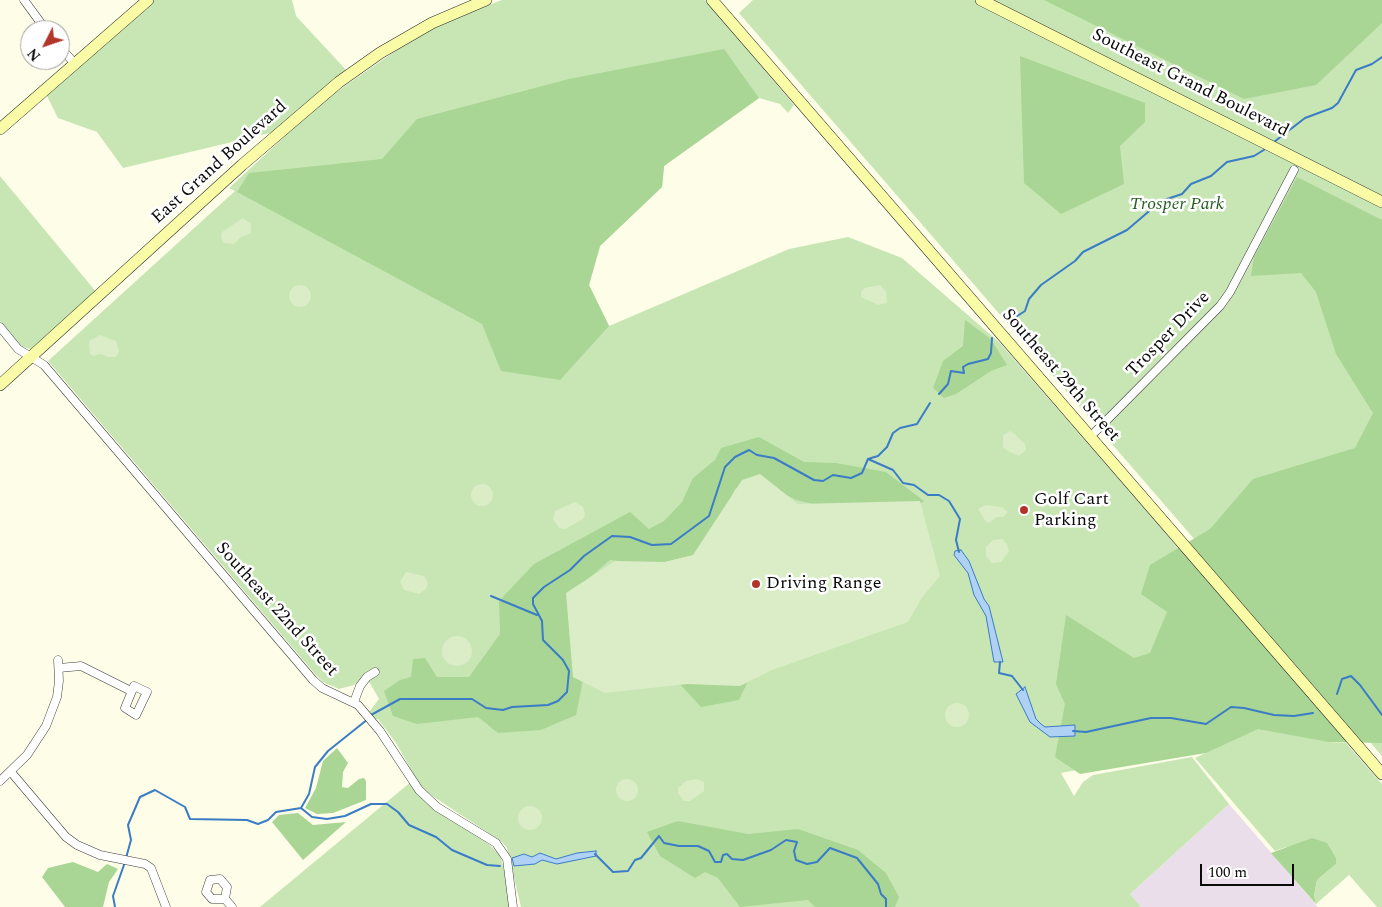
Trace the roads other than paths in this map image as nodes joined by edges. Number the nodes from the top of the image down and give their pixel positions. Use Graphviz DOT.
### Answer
graph roads {
  1 [pos="24,0"];
  2 [pos="148,0"];
  3 [pos="486,0"];
  4 [pos="712,0"];
  5 [pos="722,0"];
  6 [pos="981,0"];
  7 [pos="39,20"];
  8 [pos="70,58"];
  9 [pos="75,64"];
  10 [pos="1,125"];
  11 [pos="1294,170"];
  12 [pos="879,188"];
  13 [pos="1382,202"];
  14 [pos="0,327"];
  15 [pos="32,357"];
  16 [pos="0,385"];
  17 [pos="1093,434"];
  18 [pos="375,672"];
  19 [pos="131,692"];
  20 [pos="354,702"];
  21 [pos="1382,766"];
  22 [pos="11,772"];
  23 [pos="1382,774"];
  24 [pos="0,781"];
  25 [pos="226,899"];
  26 [pos="166,907"];
  27 [pos="232,907"];
  28 [pos="513,907"];
  1 -- 7 [label="street"];
  2 -- 9 [label="main road"];
  3 -- 15 [label="main road, East Grand Boulevard"];
  4 -- 12 [label="main road, Southeast 29th Street"];
  5 -- 12 [label="main road, Southeast 29th Street"];
  6 -- 13 [label="main road, Southeast Grand Boulevard"];
  8 -- 9 [label="street"];
  9 -- 10 [label="main road"];
  11 -- 17 [label="street, Trosper Drive"];
  12 -- 17 [label="main road, Southeast 29th Street"];
  14 -- 15 [label="street, Southeast 22nd Street"];
  15 -- 16 [label="main road, East Grand Boulevard"];
  15 -- 20 [label="street, Southeast 22nd Street"];
  17 -- 21 [label="main road, Southeast 29th Street"];
  17 -- 23 [label="main road, Southeast 29th Street"];
  18 -- 20 [label="street"];
  19 -- 22 [label="street"];
  20 -- 28 [label="street, Southeast 22nd Street"];
  22 -- 24 [label="street"];
  22 -- 26 [label="street"];
  25 -- 27 [label="street"];
}
